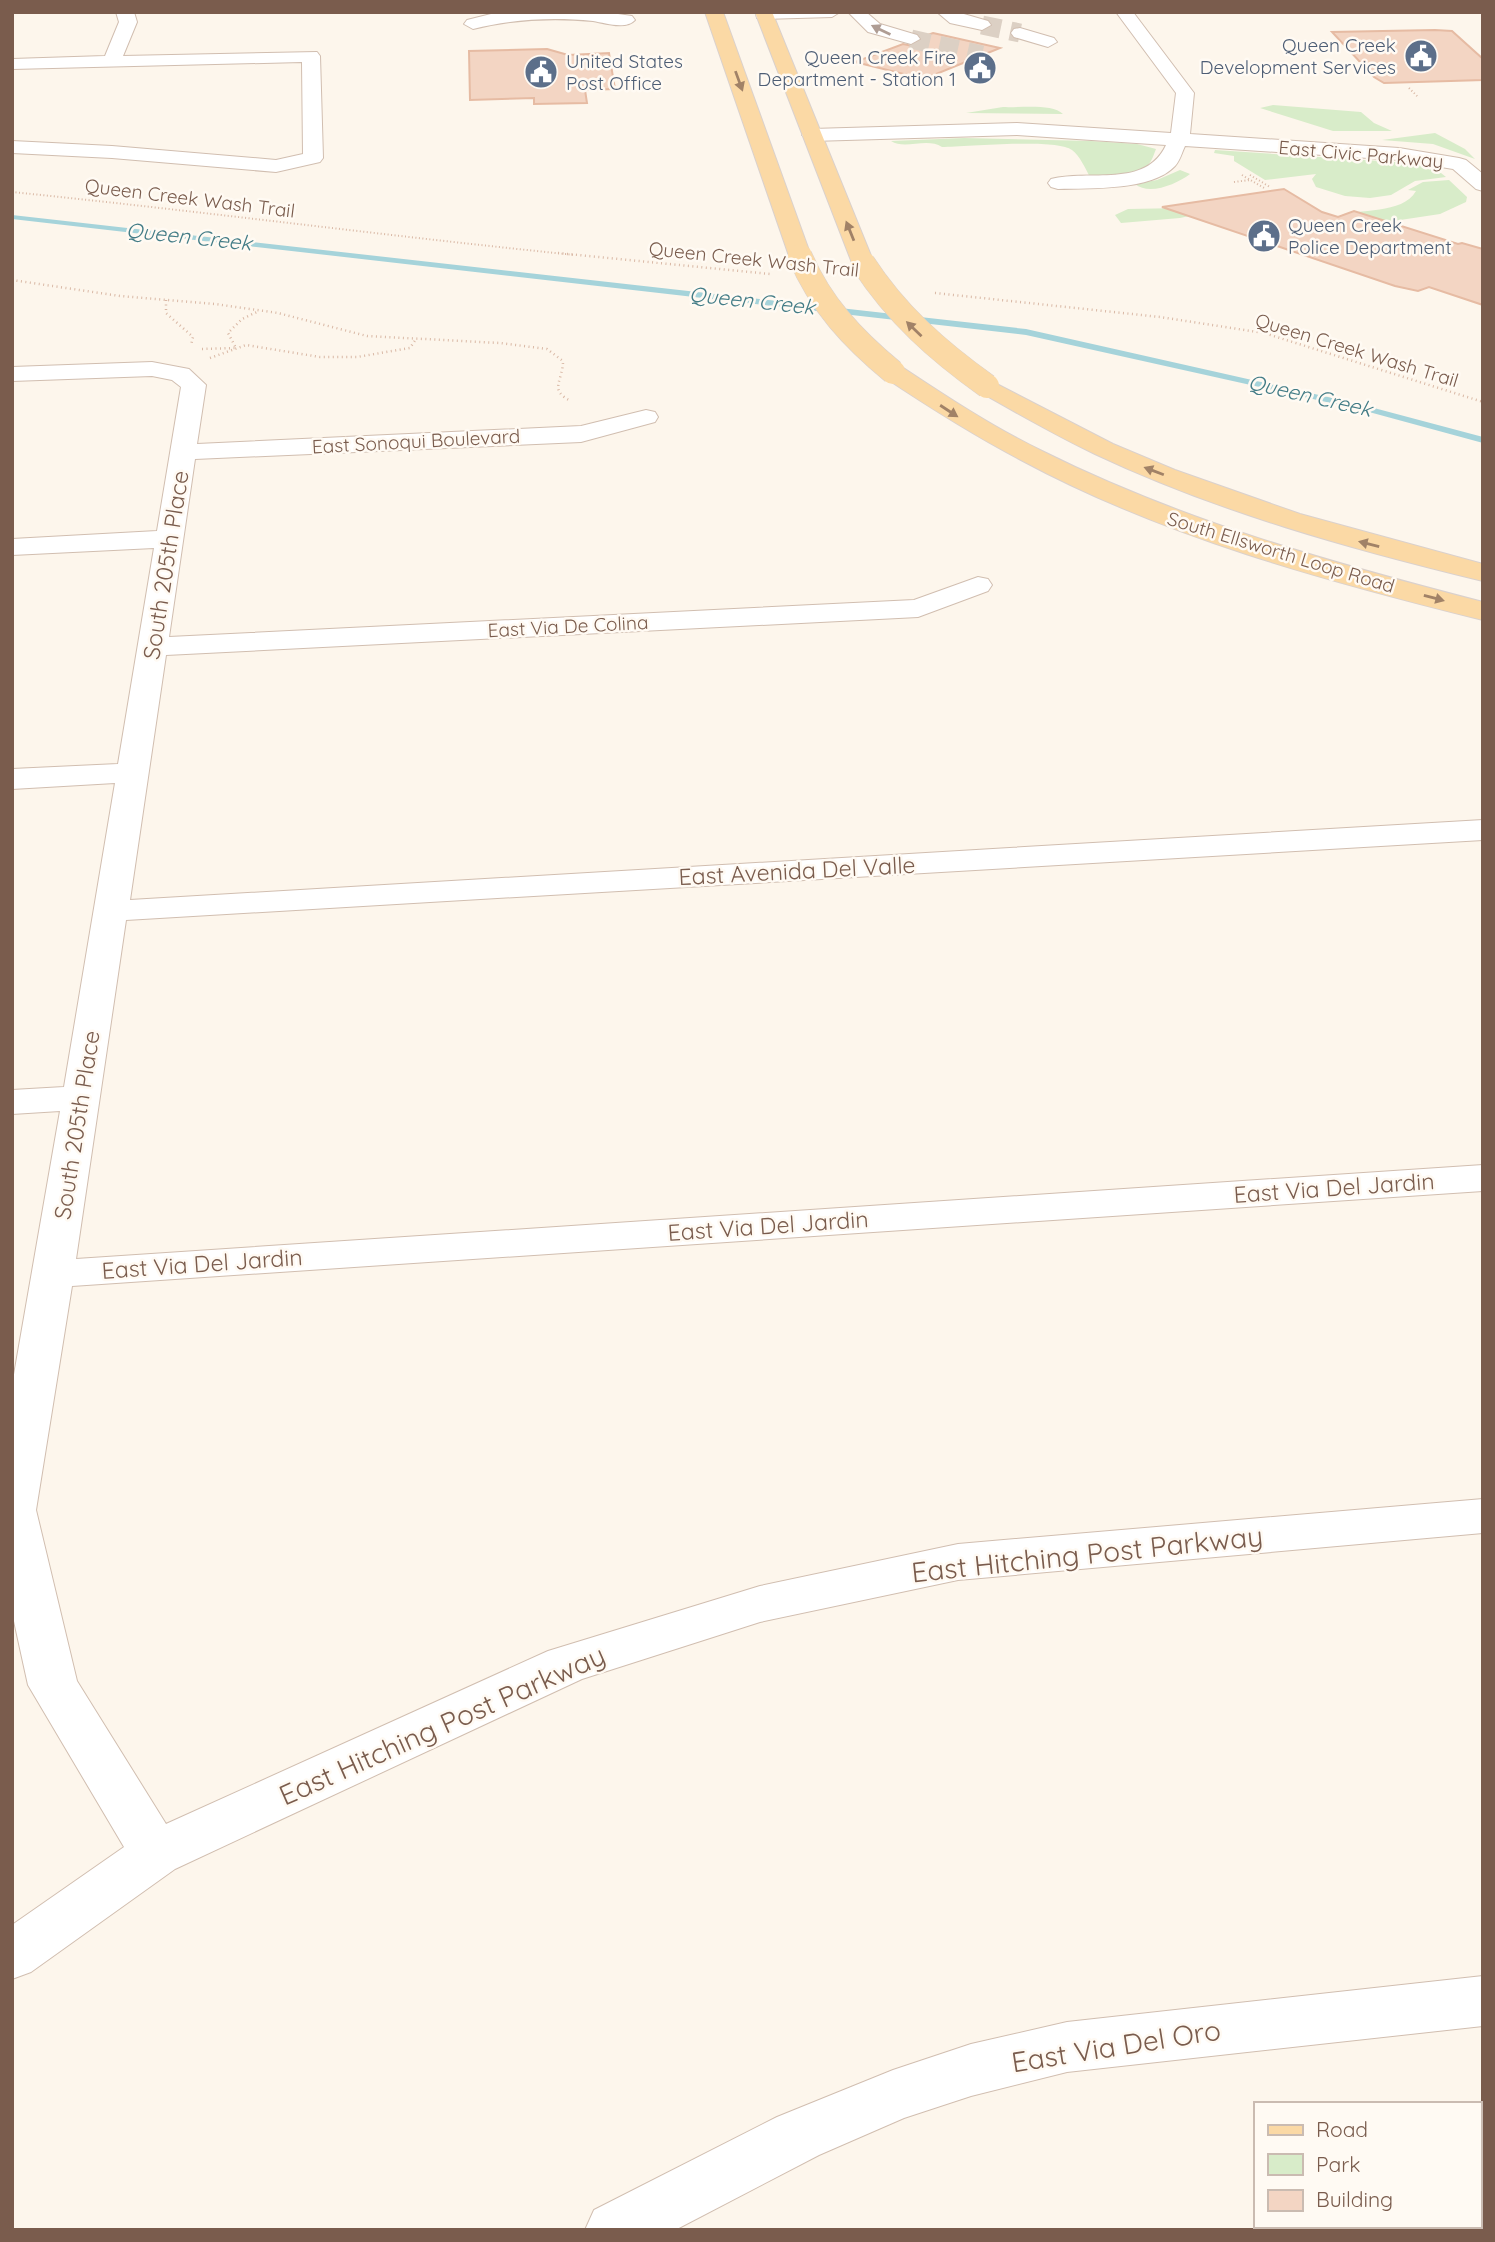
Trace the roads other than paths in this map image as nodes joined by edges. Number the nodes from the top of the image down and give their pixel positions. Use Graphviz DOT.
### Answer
graph roads {
  1 [pos="125,12"];
  2 [pos="832,12"];
  3 [pos="856,12"];
  4 [pos="945,12"];
  5 [pos="1124,12"];
  6 [pos="763,13"];
  7 [pos="715,14"];
  8 [pos="626,20"];
  9 [pos="473,24"];
  10 [pos="982,25"];
  11 [pos="1020,33"];
  12 [pos="911,39"];
  13 [pos="1048,42"];
  14 [pos="112,60"];
  15 [pos="12,64"];
  16 [pos="810,129"];
  17 [pos="1180,134"];
  18 [pos="12,147"];
  19 [pos="1058,183"];
  20 [pos="1483,185"];
  21 [pos="12,374"];
  22 [pos="646,417"];
  23 [pos="184,452"];
  24 [pos="170,539"];
  25 [pos="12,547"];
  26 [pos="1483,573"];
  27 [pos="978,585"];
  28 [pos="1483,611"];
  29 [pos="153,647"];
  30 [pos="133,773"];
  31 [pos="12,779"];
  32 [pos="1483,830"];
  33 [pos="111,911"];
  34 [pos="82,1098"];
  35 [pos="12,1102"];
  36 [pos="1483,1178"];
  37 [pos="53,1274"];
  38 [pos="1483,1516"];
  39 [pos="156,1853"];
  40 [pos="12,1955"];
  41 [pos="1483,2001"];
  42 [pos="615,2230"];
  1 -- 14 [label="street"];
  2 -- 6 [label="street"];
  12 -- 3 [label="street, one-way"];
  4 -- 10 [label="street"];
  5 -- 17 [label="street"];
  6 -- 7 [label="main road"];
  6 -- 16 [label="main road, South Ellsworth Loop Road"];
  7 -- 28 [label="main road, South Ellsworth Loop Road, one-way, bridge"];
  8 -- 9 [label="street"];
  11 -- 13 [label="street"];
  14 -- 15 [label="street"];
  14 -- 18 [label="street"];
  16 -- 17 [label="street, East Civic Parkway"];
  26 -- 16 [label="main road, South Ellsworth Loop Road, one-way, bridge"];
  17 -- 19 [label="street"];
  17 -- 20 [label="street, East Civic Parkway"];
  21 -- 23 [label="street, South 205th Place"];
  22 -- 23 [label="street, East Sonoqui Boulevard"];
  23 -- 24 [label="street, South 205th Place"];
  24 -- 25 [label="street"];
  24 -- 29 [label="street, South 205th Place"];
  27 -- 29 [label="street, East Via De Colina"];
  29 -- 30 [label="street, South 205th Place"];
  30 -- 31 [label="street"];
  30 -- 33 [label="street, South 205th Place"];
  32 -- 33 [label="street, East Avenida Del Valle"];
  33 -- 34 [label="street, South 205th Place"];
  34 -- 35 [label="street"];
  34 -- 37 [label="street, South 205th Place"];
  36 -- 37 [label="street, East Via Del Jardin"];
  37 -- 39 [label="street, South 205th Place"];
  38 -- 39 [label="street, East Hitching Post Parkway"];
  39 -- 40 [label="street, East Hitching Post Parkway"];
  41 -- 42 [label="street, East Via Del Oro"];
}
